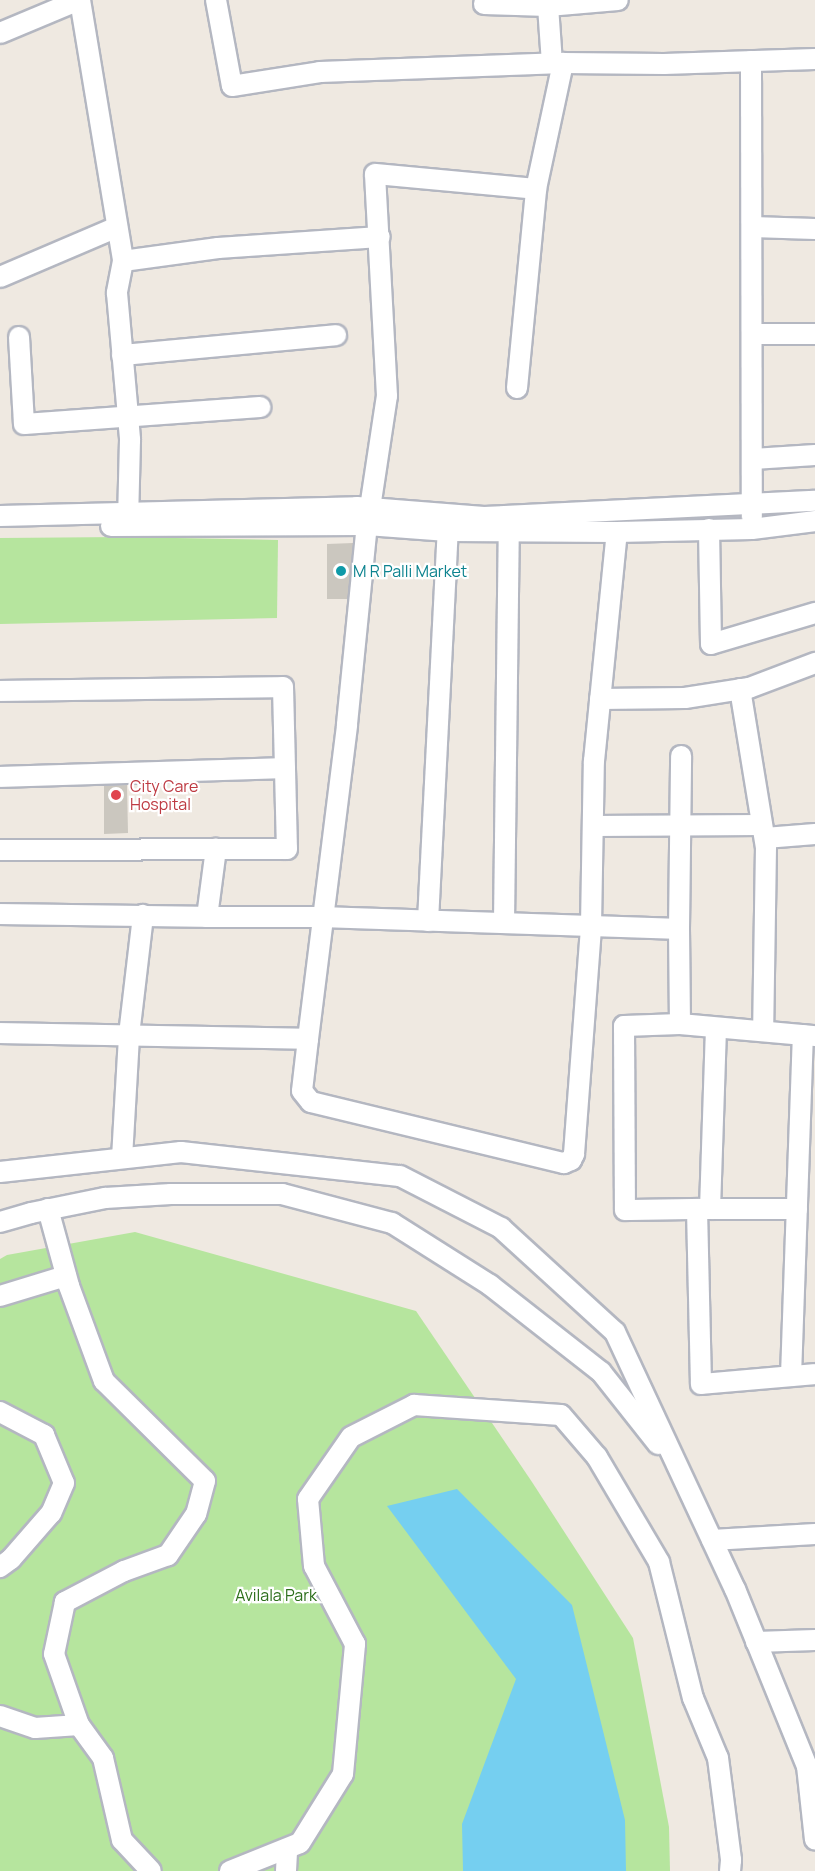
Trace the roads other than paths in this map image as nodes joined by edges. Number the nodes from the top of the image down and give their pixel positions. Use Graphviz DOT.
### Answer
graph roads {
  1 [pos="80,0"];
  2 [pos="216,0"];
  3 [pos="618,0"];
  4 [pos="484,4"];
  5 [pos="548,6"];
  6 [pos="0,33"];
  7 [pos="815,59"];
  8 [pos="751,61"];
  9 [pos="558,63"];
  10 [pos="536,189"];
  11 [pos="117,227"];
  12 [pos="752,227"];
  13 [pos="815,229"];
  14 [pos="380,237"];
  15 [pos="123,261"];
  16 [pos="0,277"];
  17 [pos="753,334"];
  18 [pos="815,334"];
  19 [pos="336,335"];
  20 [pos="19,338"];
  21 [pos="122,355"];
  22 [pos="517,388"];
  23 [pos="260,407"];
  24 [pos="128,416"];
  25 [pos="815,455"];
  26 [pos="753,459"];
  27 [pos="815,501"];
  28 [pos="752,504"];
  29 [pos="0,516"];
  30 [pos="369,517"];
  31 [pos="128,520"];
  32 [pos="815,521"];
  33 [pos="0,525"];
  34 [pos="709,529"];
  35 [pos="752,529"];
  36 [pos="448,531"];
  37 [pos="509,532"];
  38 [pos="617,532"];
  39 [pos="815,613"];
  40 [pos="815,663"];
  41 [pos="740,689"];
  42 [pos="0,691"];
  43 [pos="600,699"];
  44 [pos="681,756"];
  45 [pos="285,768"];
  46 [pos="0,777"];
  47 [pos="593,825"];
  48 [pos="680,827"];
  49 [pos="764,832"];
  50 [pos="815,834"];
  51 [pos="216,849"];
  52 [pos="0,850"];
  53 [pos="0,914"];
  54 [pos="143,915"];
  55 [pos="207,917"];
  56 [pos="323,917"];
  57 [pos="428,921"];
  58 [pos="504,923"];
  59 [pos="591,926"];
  60 [pos="679,929"];
  61 [pos="680,1024"];
  62 [pos="716,1028"];
  63 [pos="0,1032"];
  64 [pos="763,1032"];
  65 [pos="129,1035"];
  66 [pos="809,1036"];
  67 [pos="308,1039"];
  68 [pos="122,1158"];
  69 [pos="0,1172"];
  70 [pos="48,1209"];
  71 [pos="703,1209"];
  72 [pos="797,1209"];
  73 [pos="0,1222"];
  74 [pos="66,1276"];
  75 [pos="0,1296"];
  76 [pos="815,1374"];
  77 [pos="791,1376"];
  78 [pos="0,1412"];
  79 [pos="679,1471"];
  80 [pos="815,1534"];
  81 [pos="711,1540"];
  82 [pos="0,1567"];
  83 [pos="815,1640"];
  84 [pos="756,1642"];
  85 [pos="0,1716"];
  86 [pos="79,1725"];
  87 [pos="815,1840"];
  88 [pos="286,1848"];
  89 [pos="151,1871"];
  90 [pos="230,1871"];
  91 [pos="286,1871"];
  92 [pos="730,1871"];
  1 -- 6 [label="street"];
  1 -- 11 [label="street"];
  2 -- 9 [label="street"];
  3 -- 5 [label="street"];
  4 -- 5 [label="street"];
  5 -- 9 [label="street"];
  7 -- 8 [label="street"];
  8 -- 9 [label="street"];
  8 -- 12 [label="street"];
  9 -- 10 [label="street"];
  10 -- 14 [label="street"];
  10 -- 22 [label="street"];
  11 -- 15 [label="street"];
  11 -- 16 [label="street"];
  12 -- 13 [label="street"];
  12 -- 17 [label="street"];
  14 -- 15 [label="street"];
  14 -- 30 [label="street"];
  15 -- 21 [label="street"];
  17 -- 18 [label="street"];
  17 -- 26 [label="street"];
  19 -- 21 [label="street"];
  20 -- 24 [label="street"];
  21 -- 24 [label="street"];
  23 -- 24 [label="street"];
  24 -- 31 [label="street"];
  25 -- 26 [label="street"];
  26 -- 28 [label="street"];
  27 -- 28 [label="street"];
  28 -- 30 [label="street"];
  28 -- 35 [label="street"];
  29 -- 31 [label="street"];
  30 -- 31 [label="street"];
  30 -- 36 [label="street"];
  30 -- 56 [label="street"];
  31 -- 33 [label="street"];
  32 -- 35 [label="street"];
  34 -- 35 [label="street"];
  34 -- 38 [label="street"];
  34 -- 39 [label="street"];
  36 -- 37 [label="street"];
  36 -- 57 [label="street"];
  37 -- 38 [label="street"];
  37 -- 58 [label="street"];
  38 -- 43 [label="street"];
  40 -- 41 [label="street"];
  41 -- 43 [label="street"];
  41 -- 49 [label="street"];
  42 -- 45 [label="street"];
  43 -- 47 [label="street"];
  44 -- 48 [label="street"];
  45 -- 46 [label="street"];
  45 -- 51 [label="street"];
  47 -- 48 [label="street"];
  47 -- 59 [label="street"];
  48 -- 49 [label="street"];
  48 -- 60 [label="street"];
  49 -- 50 [label="street"];
  49 -- 64 [label="street"];
  51 -- 52 [label="street"];
  51 -- 55 [label="street"];
  53 -- 54 [label="street"];
  54 -- 55 [label="street"];
  54 -- 65 [label="street"];
  55 -- 56 [label="street"];
  56 -- 57 [label="street"];
  56 -- 67 [label="street"];
  57 -- 58 [label="street"];
  58 -- 59 [label="street"];
  59 -- 60 [label="street"];
  59 -- 67 [label="street"];
  60 -- 61 [label="street"];
  61 -- 62 [label="street"];
  61 -- 71 [label="street"];
  62 -- 64 [label="street"];
  62 -- 71 [label="street"];
  63 -- 65 [label="street"];
  64 -- 66 [label="street"];
  65 -- 67 [label="street"];
  65 -- 68 [label="street"];
  66 -- 72 [label="street"];
  68 -- 69 [label="street"];
  68 -- 79 [label="street"];
  70 -- 73 [label="street"];
  70 -- 74 [label="street"];
  70 -- 79 [label="street"];
  71 -- 72 [label="street"];
  71 -- 77 [label="street"];
  72 -- 77 [label="street"];
  74 -- 75 [label="street"];
  74 -- 86 [label="street"];
  76 -- 77 [label="street"];
  78 -- 82 [label="street"];
  79 -- 81 [label="street"];
  80 -- 81 [label="street"];
  81 -- 84 [label="street"];
  83 -- 84 [label="street"];
  84 -- 87 [label="street"];
  85 -- 86 [label="street"];
  86 -- 89 [label="street"];
  88 -- 90 [label="street"];
  88 -- 91 [label="street"];
  88 -- 92 [label="street"];
}
